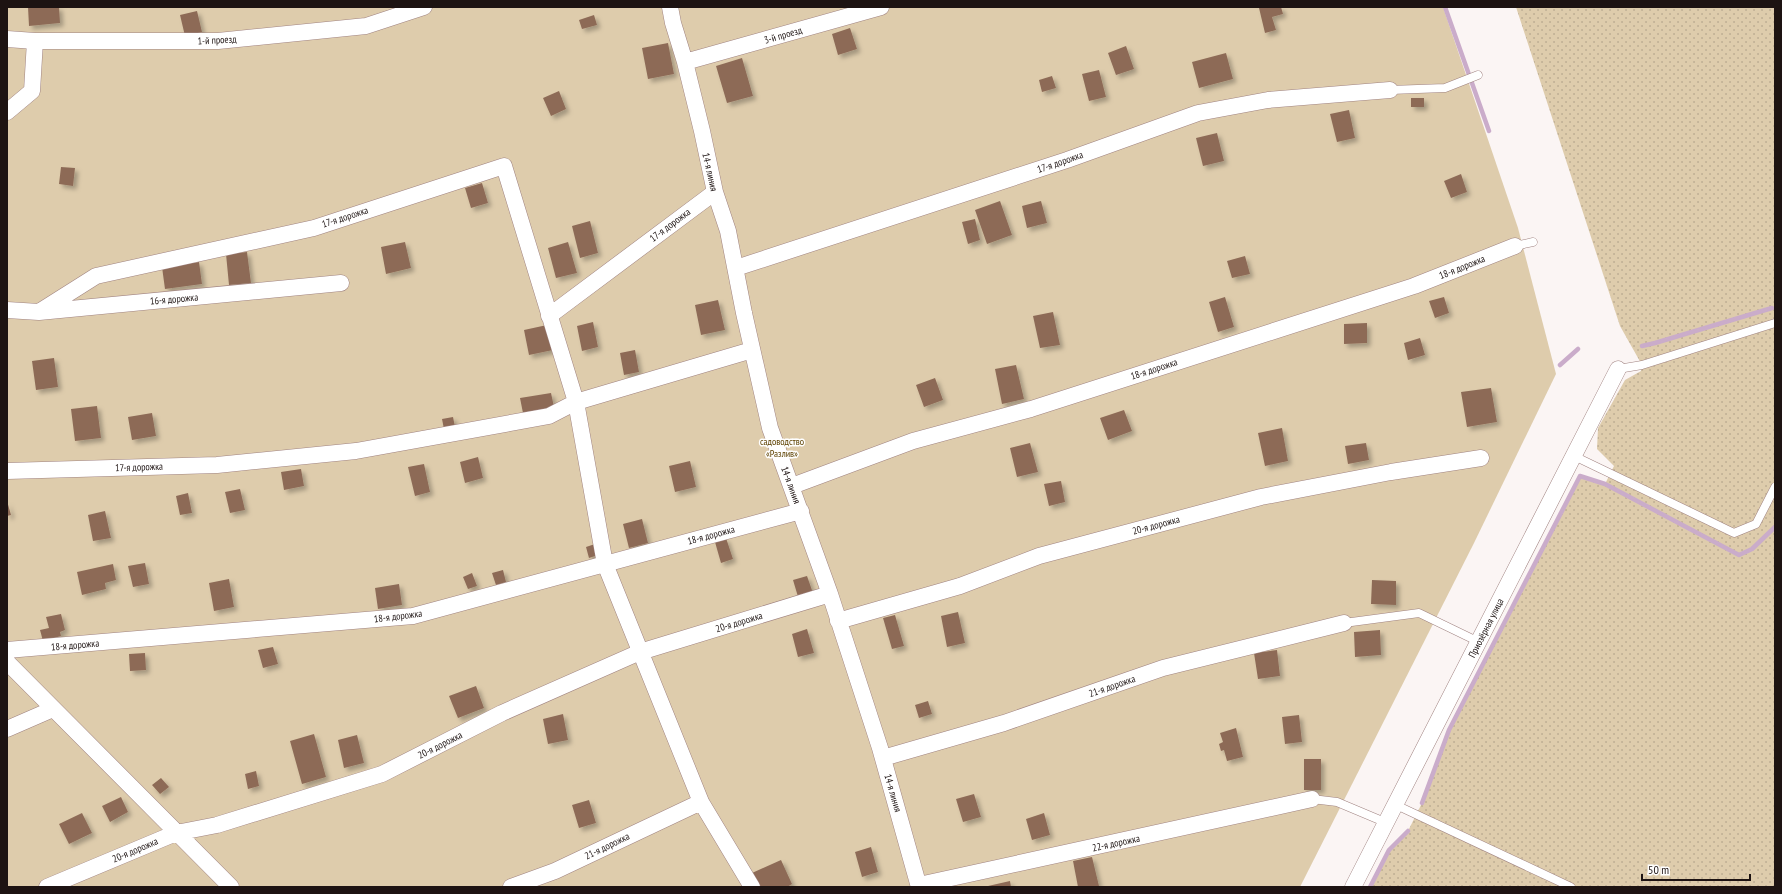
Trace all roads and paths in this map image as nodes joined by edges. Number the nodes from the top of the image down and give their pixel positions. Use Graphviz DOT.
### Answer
graph roads {
  1 [pos="424,7"];
  2 [pos="670,7"];
  3 [pos="881,7"];
  4 [pos="7,39"];
  5 [pos="35,41"];
  6 [pos="685,62"];
  7 [pos="1476,76"];
  8 [pos="1390,90"];
  9 [pos="7,112"];
  10 [pos="714,192"];
  11 [pos="1533,242"];
  12 [pos="1515,246"];
  13 [pos="736,268"];
  14 [pos="341,283"];
  15 [pos="7,310"];
  16 [pos="39,312"];
  17 [pos="549,316"];
  18 [pos="1775,323"];
  19 [pos="752,350"];
  20 [pos="1618,369"];
  21 [pos="576,402"];
  22 [pos="1574,456"];
  23 [pos="1481,458"];
  24 [pos="7,471"];
  25 [pos="792,486"];
  26 [pos="1775,487"];
  27 [pos="801,511"];
  28 [pos="605,564"];
  29 [pos="830,594"];
  30 [pos="838,621"];
  31 [pos="1344,623"];
  32 [pos="1479,642"];
  33 [pos="7,650"];
  34 [pos="640,652"];
  35 [pos="8,666"];
  36 [pos="53,708"];
  37 [pos="7,729"];
  38 [pos="883,758"];
  39 [pos="1312,799"];
  40 [pos="701,802"];
  41 [pos="1396,805"];
  42 [pos="1387,823"];
  43 [pos="176,833"];
  44 [pos="919,886"];
  45 [pos="48,887"];
  46 [pos="231,887"];
  47 [pos="511,887"];
  48 [pos="752,887"];
  49 [pos="1353,887"];
  50 [pos="1571,887"];
  1 -- 5 [label="street, 1-й проезд"];
  2 -- 6 [label="street, 14-я линия"];
  3 -- 6 [label="street, 3-й проезд"];
  4 -- 5 [label="street, 1-й проезд"];
  5 -- 9 [label="street"];
  6 -- 10 [label="street, 14-я линия"];
  7 -- 8 [label="lane"];
  8 -- 13 [label="street, 17-я дорожка"];
  10 -- 13 [label="street, 14-я линия"];
  10 -- 17 [label="street, 17-я дорожка"];
  11 -- 12 [label="lane"];
  12 -- 25 [label="street, 18-я дорожка"];
  13 -- 19 [label="street, 14-я линия"];
  14 -- 16 [label="street, 16-я дорожка"];
  15 -- 16 [label="street, 16-я дорожка"];
  16 -- 17 [label="street, 17-я дорожка"];
  17 -- 21 [label="street, 17-я дорожка"];
  18 -- 20 [label="lane"];
  19 -- 21 [label="street, 17-я дорожка"];
  19 -- 25 [label="street, 14-я линия"];
  20 -- 22 [label="street, Приозёрная улица"];
  21 -- 24 [label="street, 17-я дорожка"];
  21 -- 28 [label="street"];
  22 -- 26 [label="lane"];
  22 -- 32 [label="street, Приозёрная улица"];
  23 -- 30 [label="street, 20-я дорожка"];
  25 -- 27 [label="street, 14-я линия"];
  27 -- 28 [label="street, 18-я дорожка"];
  27 -- 29 [label="street, 14-я линия"];
  28 -- 33 [label="street, 18-я дорожка"];
  28 -- 34 [label="street"];
  29 -- 30 [label="street, 14-я линия"];
  29 -- 34 [label="street, 20-я дорожка"];
  30 -- 38 [label="street, 14-я линия"];
  31 -- 32 [label="lane"];
  31 -- 38 [label="street, 21-я дорожка"];
  32 -- 41 [label="street, Приозёрная улица"];
  34 -- 40 [label="street"];
  34 -- 43 [label="street, 20-я дорожка"];
  35 -- 36 [label="street"];
  36 -- 37 [label="street"];
  36 -- 43 [label="street"];
  38 -- 44 [label="street, 14-я линия"];
  39 -- 42 [label="lane"];
  39 -- 44 [label="street, 22-я дорожка"];
  40 -- 47 [label="street, 21-я дорожка"];
  40 -- 48 [label="street"];
  41 -- 42 [label="street, Приозёрная улица"];
  41 -- 50 [label="lane"];
  42 -- 49 [label="street, Приозёрная улица"];
  43 -- 45 [label="street, 20-я дорожка"];
  43 -- 46 [label="street"];
}
